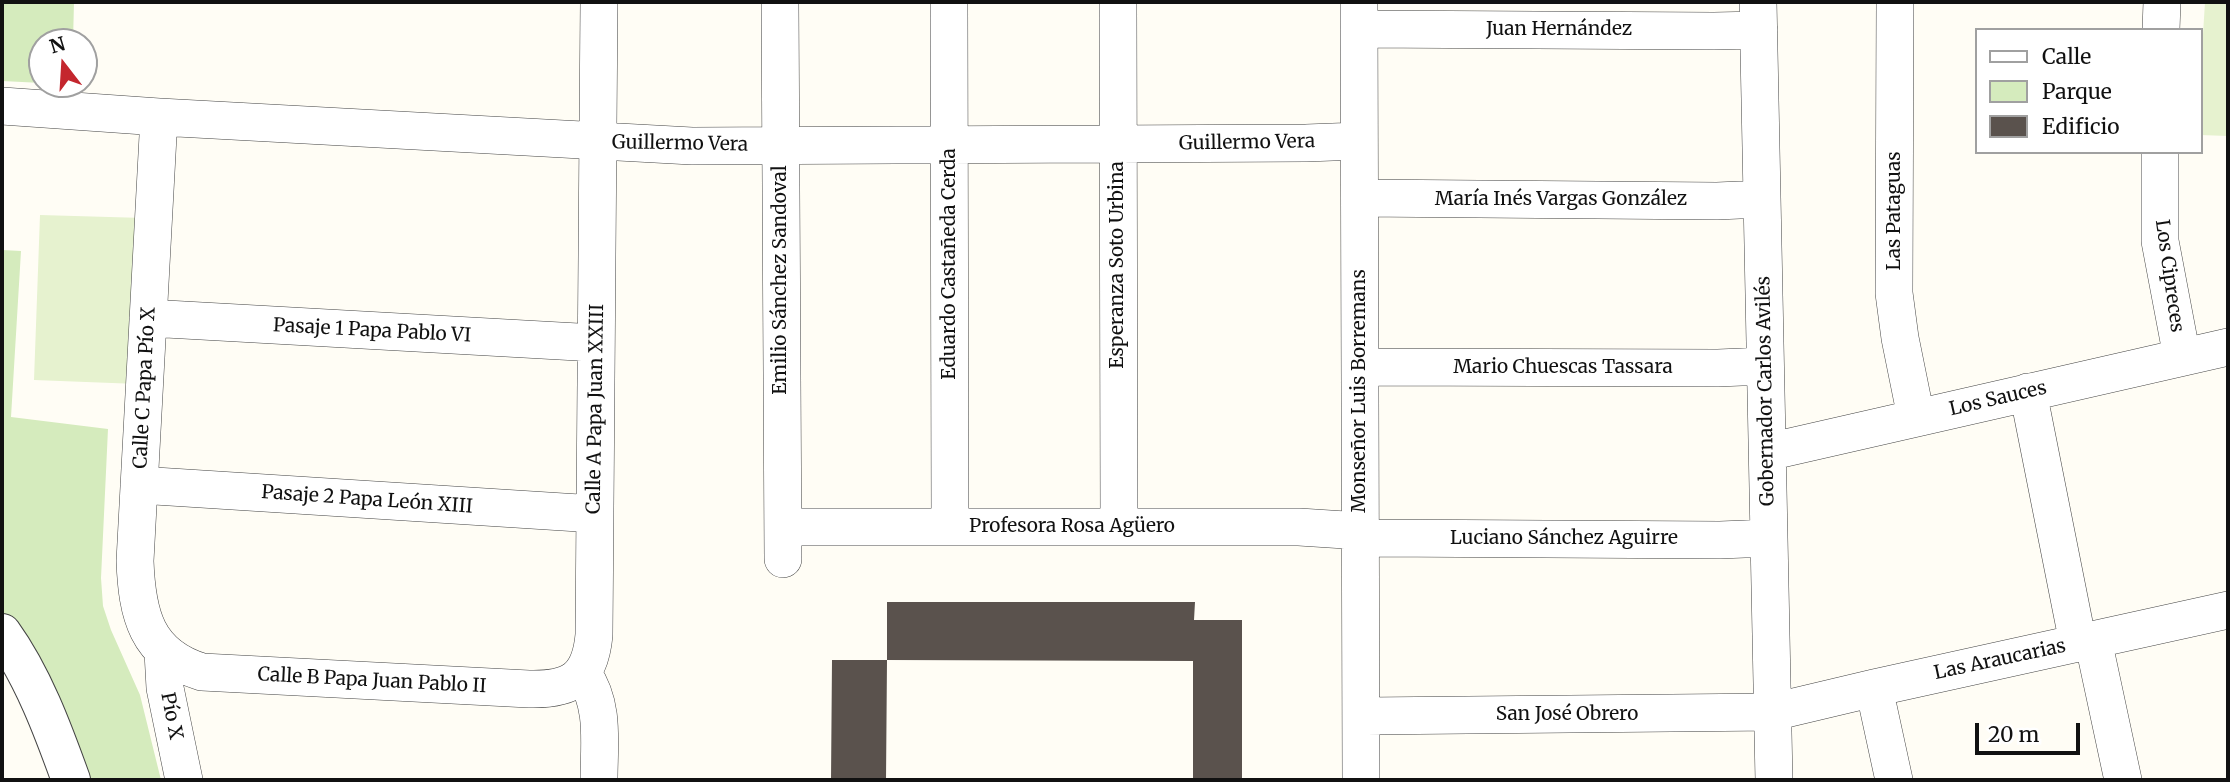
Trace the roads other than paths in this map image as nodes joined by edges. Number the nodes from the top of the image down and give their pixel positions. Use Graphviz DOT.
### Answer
graph roads {
  1 [pos="599,2"];
  2 [pos="780,2"];
  3 [pos="949,2"];
  4 [pos="1118,2"];
  5 [pos="1895,2"];
  6 [pos="2162,2"];
  7 [pos="1359,15"];
  8 [pos="1758,16"];
  9 [pos="2161,28"];
  10 [pos="2,106"];
  11 [pos="159,117"];
  12 [pos="1359,141"];
  13 [pos="598,142"];
  14 [pos="1118,144"];
  15 [pos="780,145"];
  16 [pos="950,145"];
  17 [pos="2160,154"];
  18 [pos="1360,198"];
  19 [pos="1762,199"];
  20 [pos="148,318"];
  21 [pos="596,343"];
  22 [pos="2228,347"];
  23 [pos="2182,357"];
  24 [pos="1766,366"];
  25 [pos="1360,367"];
  26 [pos="2028,392"];
  27 [pos="1916,417"];
  28 [pos="1768,452"];
  29 [pos="139,485"];
  30 [pos="594,514"];
  31 [pos="950,527"];
  32 [pos="1119,527"];
  33 [pos="1361,531"];
  34 [pos="1769,538"];
  35 [pos="783,543"];
  36 [pos="2228,611"];
  37 [pos="2085,641"];
  38 [pos="6,643"];
  39 [pos="163,652"];
  40 [pos="583,674"];
  41 [pos="1874,688"];
  42 [pos="1773,712"];
  43 [pos="1361,713"];
  44 [pos="71,780"];
  45 [pos="184,780"];
  46 [pos="599,780"];
  47 [pos="1361,780"];
  48 [pos="1774,780"];
  49 [pos="1894,780"];
  50 [pos="2123,780"];
  1 -- 13 [label="street, Calle A Papa Juan XXIII"];
  2 -- 15 [label="street, Emilio Sánchez Sandoval"];
  3 -- 16 [label="street, Eduardo Castañeda Cerda"];
  4 -- 14 [label="street, Esperanza Soto Urbina"];
  5 -- 27 [label="street, Las Pataguas"];
  6 -- 9 [label="street"];
  7 -- 8 [label="street, Juan Hernández"];
  7 -- 12 [label="street, Monseñor Luis Borremans"];
  8 -- 19 [label="street, Gobernador Carlos Avilés"];
  10 -- 11 [label="street, Guillermo Vera"];
  11 -- 13 [label="street, Guillermo Vera"];
  11 -- 20 [label="street, Calle C Papa Pío X"];
  12 -- 14 [label="street, Guillermo Vera"];
  12 -- 18 [label="street, Monseñor Luis Borremans"];
  13 -- 15 [label="street, Guillermo Vera"];
  13 -- 21 [label="street, Calle A Papa Juan XXIII"];
  14 -- 16 [label="street, Guillermo Vera"];
  14 -- 32 [label="street, Esperanza Soto Urbina"];
  15 -- 16 [label="street, Guillermo Vera"];
  15 -- 35 [label="street, Emilio Sánchez Sandoval"];
  16 -- 31 [label="street, Eduardo Castañeda Cerda"];
  17 -- 23 [label="street, Los Cipreces"];
  18 -- 19 [label="street, María Inés Vargas González"];
  18 -- 25 [label="street, Monseñor Luis Borremans"];
  19 -- 24 [label="street, Gobernador Carlos Avilés"];
  20 -- 21 [label="street, Pasaje 1 Papa Pablo VI"];
  20 -- 29 [label="street, Calle C Papa Pío X"];
  21 -- 30 [label="street, Calle A Papa Juan XXIII"];
  22 -- 23 [label="street, Los Sauces"];
  23 -- 26 [label="street, Los Sauces"];
  24 -- 25 [label="street, Mario Chuescas Tassara"];
  24 -- 28 [label="street, Gobernador Carlos Avilés"];
  25 -- 33 [label="street, Monseñor Luis Borremans"];
  26 -- 27 [label="street, Los Sauces"];
  26 -- 37 [label="street"];
  27 -- 28 [label="street, Los Sauces"];
  28 -- 34 [label="street, Gobernador Carlos Avilés"];
  29 -- 30 [label="street, Pasaje 2 Papa León XIII"];
  29 -- 39 [label="street, Calle C Papa Pío X"];
  30 -- 40 [label="street, Calle A Papa Juan XXIII"];
  31 -- 32 [label="street, Profesora Rosa Agüero"];
  31 -- 35 [label="street, Profesora Rosa Agüero"];
  32 -- 33 [label="street, Profesora Rosa Agüero"];
  33 -- 34 [label="street, Luciano Sánchez Aguirre"];
  33 -- 43 [label="street, Monseñor Luis Borremans"];
  34 -- 42 [label="street, Gobernador Carlos Avilés"];
  36 -- 37 [label="street, Las Araucarias"];
  37 -- 41 [label="street, Las Araucarias"];
  37 -- 50 [label="street"];
  38 -- 44 [label="street"];
  39 -- 40 [label="street, Calle B Papa Juan Pablo II"];
  39 -- 45 [label="street, Pío X"];
  40 -- 46 [label="street"];
  41 -- 42 [label="street, Las Araucarias"];
  41 -- 49 [label="street"];
  42 -- 43 [label="street, San José Obrero"];
  42 -- 48 [label="street, Gobernador Carlos Avilés"];
  43 -- 47 [label="street, Monseñor Luis Borremans"];
}
